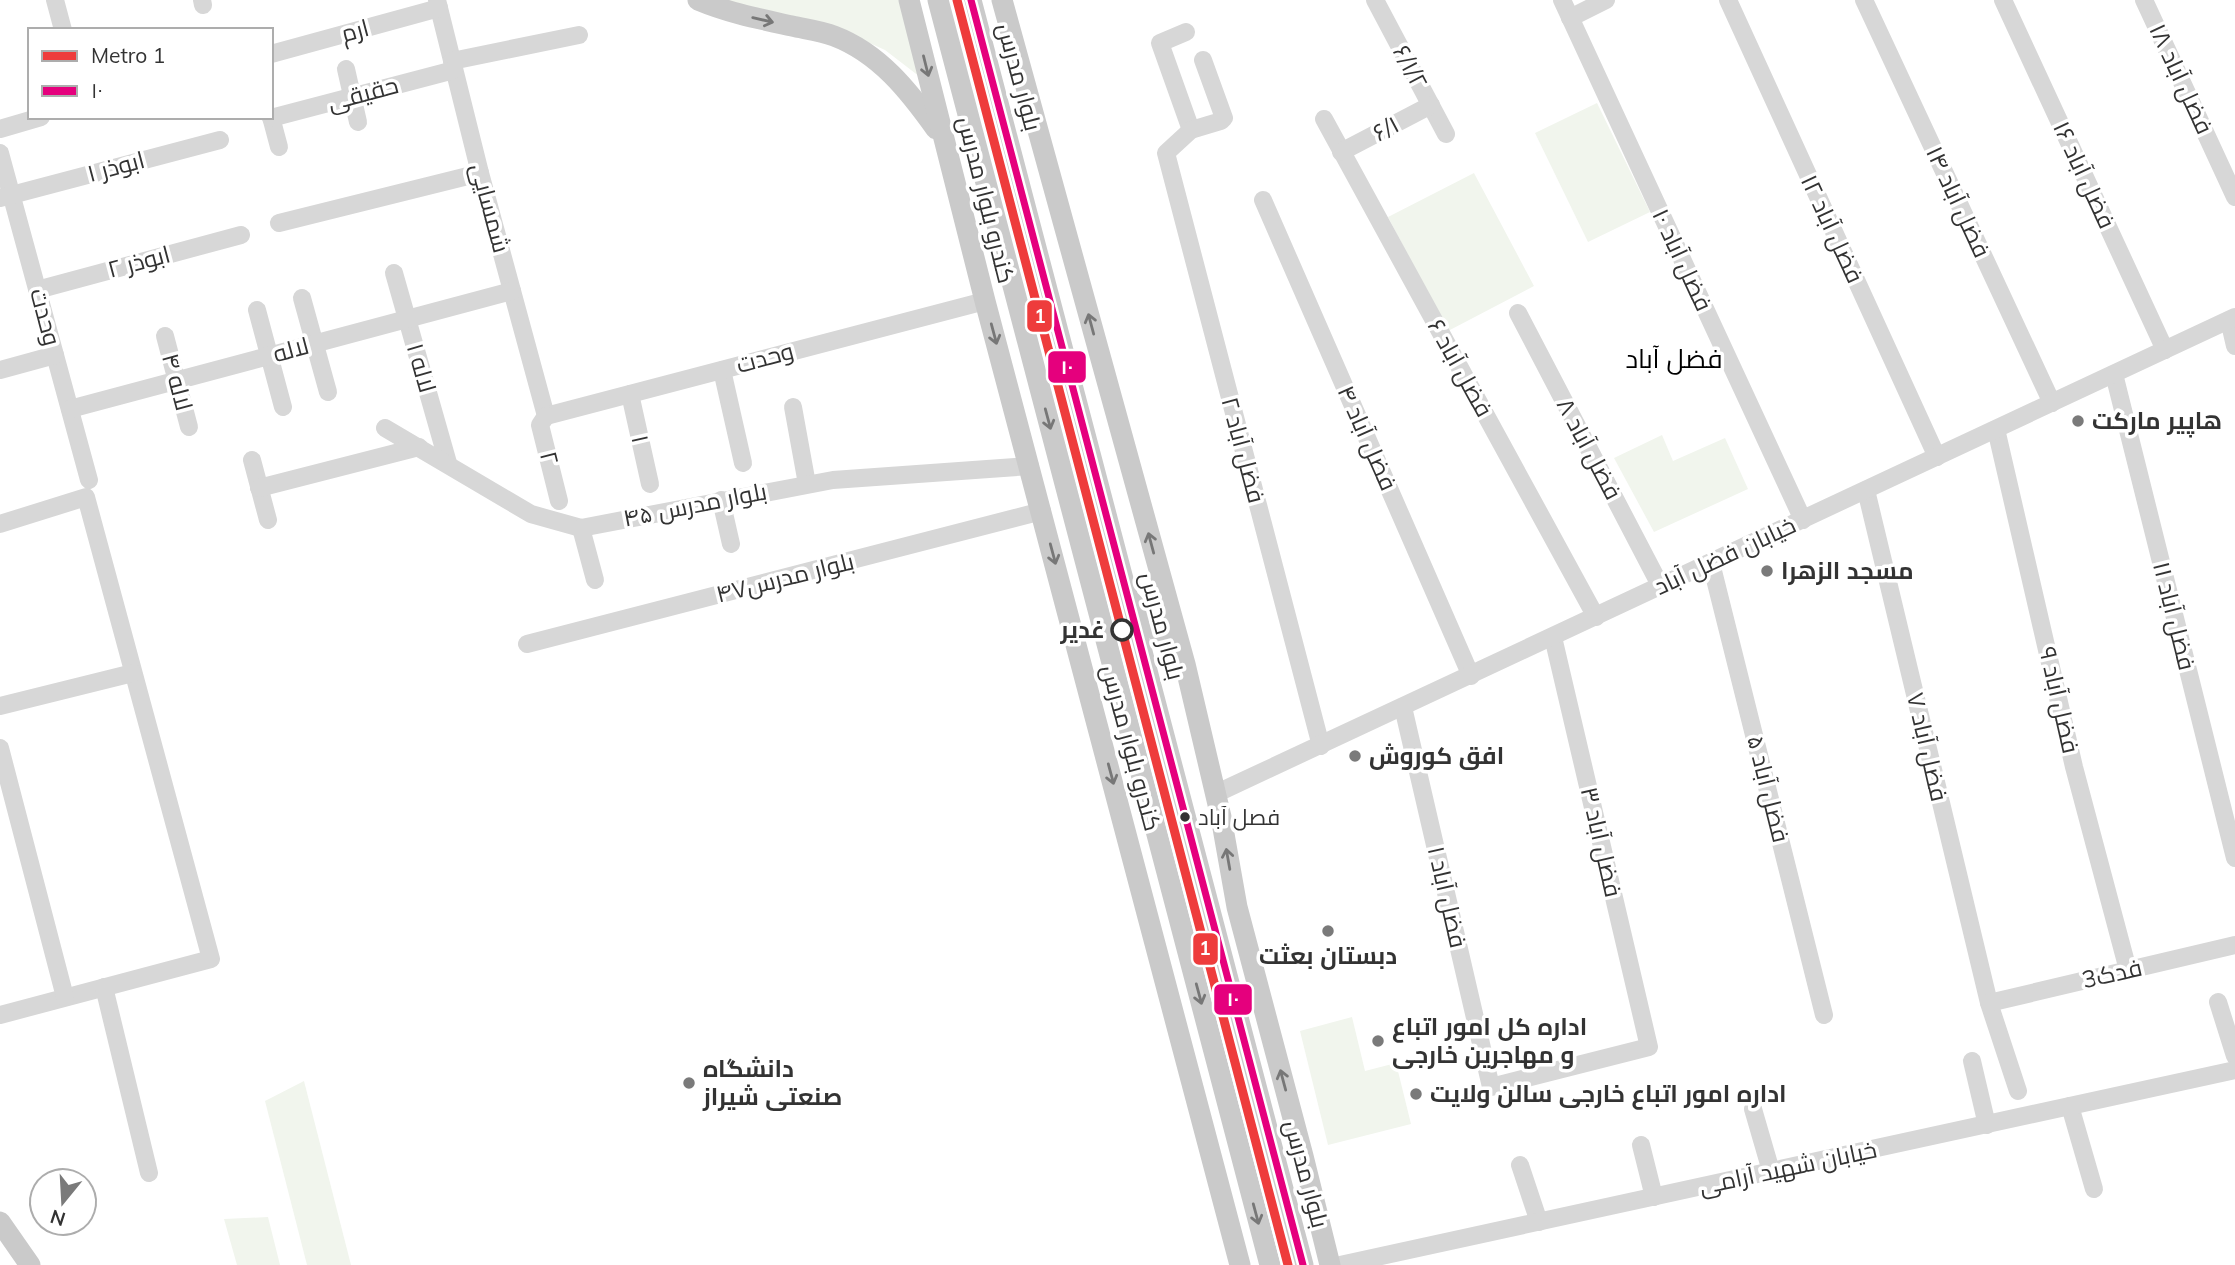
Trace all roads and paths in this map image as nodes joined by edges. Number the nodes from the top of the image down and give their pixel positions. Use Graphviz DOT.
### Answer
graph roads {
  1 [pos="55,0"];
  2 [pos="698,0"];
  3 [pos="909,0"];
  4 [pos="938,0"];
  5 [pos="971,0"];
  6 [pos="1002,0"];
  7 [pos="1374,0"];
  8 [pos="1562,0"];
  9 [pos="1606,0"];
  10 [pos="1728,0"];
  11 [pos="1864,0"];
  12 [pos="2003,0"];
  13 [pos="2144,0"];
  14 [pos="438,4"];
  15 [pos="1570,18"];
  16 [pos="62,28"];
  17 [pos="1186,32"];
  18 [pos="579,34"];
  19 [pos="1014,45"];
  20 [pos="273,53"];
  21 [pos="1203,60"];
  22 [pos="453,65"];
  23 [pos="346,69"];
  24 [pos="352,96"];
  25 [pos="1431,105"];
  26 [pos="273,116"];
  27 [pos="34,119"];
  28 [pos="272,119"];
  29 [pos="1324,119"];
  30 [pos="358,122"];
  31 [pos="0,129"];
  32 [pos="1191,130"];
  33 [pos="1446,134"];
  34 [pos="220,139"];
  35 [pos="944,140"];
  36 [pos="279,147"];
  37 [pos="1341,152"];
  38 [pos="0,153"];
  39 [pos="480,173"];
  40 [pos="1021,189"];
  41 [pos="6,197"];
  42 [pos="2235,197"];
  43 [pos="1263,200"];
  44 [pos="279,223"];
  45 [pos="241,235"];
  46 [pos="1037,250"];
  47 [pos="1006,258"];
  48 [pos="394,273"];
  49 [pos="37,290"];
  50 [pos="512,291"];
  51 [pos="302,298"];
  52 [pos="985,301"];
  53 [pos="257,310"];
  54 [pos="1518,313"];
  55 [pos="407,319"];
  56 [pos="2232,319"];
  57 [pos="165,336"];
  58 [pos="314,344"];
  59 [pos="2235,346"];
  60 [pos="2165,350"];
  61 [pos="55,355"];
  62 [pos="269,356"];
  63 [pos="0,370"];
  64 [pos="722,370"];
  65 [pos="2114,374"];
  66 [pos="177,381"];
  67 [pos="328,392"];
  68 [pos="630,394"];
  69 [pos="2052,403"];
  70 [pos="283,407"];
  71 [pos="793,407"];
  72 [pos="70,409"];
  73 [pos="546,416"];
  74 [pos="189,428"];
  75 [pos="385,428"];
  76 [pos="1996,429"];
  77 [pos="419,447"];
  78 [pos="1937,457"];
  79 [pos="251,460"];
  80 [pos="448,463"];
  81 [pos="743,463"];
  82 [pos="1030,466"];
  83 [pos="650,484"];
  84 [pos="807,484"];
  85 [pos="259,488"];
  86 [pos="88,489"];
  87 [pos="1866,490"];
  88 [pos="559,500"];
  89 [pos="720,500"];
  90 [pos="1042,512"];
  91 [pos="268,520"];
  92 [pos="1803,520"];
  93 [pos="0,524"];
  94 [pos="581,527"];
  95 [pos="731,544"];
  96 [pos="1712,563"];
  97 [pos="1088,573"];
  98 [pos="594,580"];
  99 [pos="1060,582"];
  100 [pos="1660,585"];
  101 [pos="1128,597"];
  102 [pos="1596,617"];
  103 [pos="1553,637"];
  104 [pos="527,644"];
  105 [pos="1185,664"];
  106 [pos="134,673"];
  107 [pos="1471,676"];
  108 [pos="0,706"];
  109 [pos="1403,708"];
  110 [pos="1321,746"];
  111 [pos="0,748"];
  112 [pos="1215,794"];
  113 [pos="2235,858"];
  114 [pos="1175,906"];
  115 [pos="1237,907"];
  116 [pos="1147,911"];
  117 [pos="2235,945"];
  118 [pos="1222,952"];
  119 [pos="2128,970"];
  120 [pos="104,987"];
  121 [pos="65,997"];
  122 [pos="2218,1002"];
  123 [pos="1989,1003"];
  124 [pos="0,1015"];
  125 [pos="1824,1015"];
  126 [pos="2235,1056"];
  127 [pos="1972,1061"];
  128 [pos="2235,1070"];
  129 [pos="1491,1087"];
  130 [pos="2018,1091"];
  131 [pos="2070,1106"];
  132 [pos="1753,1109"];
  133 [pos="1987,1125"];
  134 [pos="1641,1145"];
  135 [pos="1520,1165"];
  136 [pos="1771,1171"];
  137 [pos="149,1173"];
  138 [pos="2094,1189"];
  139 [pos="1654,1197"];
  140 [pos="0,1222"];
  141 [pos="1539,1222"];
  142 [pos="30,1265"];
  143 [pos="1240,1265"];
  144 [pos="1270,1265"];
  145 [pos="1303,1265"];
  146 [pos="1330,1265"];
  147 [pos="1340,1265"];
  1 -- 16 [label="street"];
  2 -- 35 [label="main road, one-way"];
  3 -- 35 [label="main road, کندرو بلوار مدرس, one-way"];
  4 -- 47 [label="main road"];
  5 -- 40 [label="main road, بلوار مدرس"];
  6 -- 19 [label="main road"];
  7 -- 25 [label="street, ۶/۱/۲"];
  8 -- 15 [label="street, فضل آباد ۱۰"];
  9 -- 15 [label="street"];
  10 -- 78 [label="street, فضل آباد ۱۲"];
  11 -- 69 [label="street, فضل آباد ۱۴"];
  12 -- 60 [label="street, فضل آباد ۱۶"];
  13 -- 42 [label="street, فضل آباد ۱۸"];
  14 -- 20 [label="street, ارم"];
  14 -- 22 [label="street, شمسایی"];
  15 -- 92 [label="street, فضل آباد ۱۰"];
  17 -- 32 [label="street"];
  18 -- 22 [label="street, حقیقی"];
  19 -- 40 [label="main road"];
  105 -- 19 [label="main road, one-way"];
  21 -- 32 [label="street"];
  22 -- 24 [label="street, حقیقی"];
  22 -- 39 [label="street, شمسایی"];
  23 -- 24 [label="street"];
  24 -- 26 [label="street, حقیقی"];
  24 -- 30 [label="street"];
  25 -- 33 [label="street, ۶/۱/۲"];
  25 -- 37 [label="street, ۶/۱"];
  27 -- 31 [label="street"];
  28 -- 36 [label="street"];
  29 -- 37 [label="street, فضل آباد ۶"];
  32 -- 110 [label="street, فضل آباد ۲"];
  34 -- 41 [label="street, ابوذر ۱"];
  35 -- 52 [label="main road, کندرو بلوار مدرس"];
  37 -- 102 [label="street, فضل آباد ۶"];
  38 -- 41 [label="street, وحدت"];
  39 -- 44 [label="street"];
  39 -- 50 [label="street, شمسایی"];
  40 -- 46 [label="main road, بلوار مدرس"];
  41 -- 49 [label="street, وحدت"];
  43 -- 107 [label="street, فضل آباد ۴"];
  45 -- 49 [label="street, ابوذر ۲"];
  46 -- 47 [label="main road"];
  46 -- 101 [label="main road, بلوار مدرس"];
  47 -- 97 [label="main road, one-way"];
  48 -- 55 [label="street, لاله ۱"];
  49 -- 61 [label="street, وحدت"];
  50 -- 55 [label="street, لاله"];
  50 -- 73 [label="street, شمسایی"];
  51 -- 58 [label="street"];
  52 -- 64 [label="street, وحدت"];
  52 -- 82 [label="main road, کندرو بلوار مدرس, one-way"];
  53 -- 62 [label="street"];
  54 -- 100 [label="street, فضل آباد ۸"];
  55 -- 58 [label="street, لاله"];
  55 -- 80 [label="street, لاله ۱"];
  56 -- 59 [label="street"];
  56 -- 60 [label="street, خیابان فضل آباد"];
  57 -- 66 [label="street, لاله ۴"];
  58 -- 62 [label="street, لاله"];
  58 -- 67 [label="street"];
  60 -- 65 [label="street, خیابان فضل آباد"];
  61 -- 63 [label="street"];
  61 -- 72 [label="street, وحدت"];
  62 -- 66 [label="street, لاله"];
  62 -- 70 [label="street"];
  64 -- 68 [label="street, وحدت"];
  64 -- 81 [label="street"];
  65 -- 69 [label="street, خیابان فضل آباد"];
  65 -- 113 [label="street, فضل آباد ۱۱"];
  66 -- 72 [label="street, لاله"];
  66 -- 74 [label="street, لاله ۴"];
  68 -- 73 [label="street, وحدت"];
  68 -- 83 [label="street, ۱"];
  69 -- 76 [label="street, خیابان فضل آباد"];
  71 -- 84 [label="street"];
  72 -- 86 [label="street, وحدت"];
  73 -- 88 [label="street, ۲"];
  75 -- 77 [label="street, ۴۵ بلوار مدرس"];
  76 -- 78 [label="street, خیابان فضل آباد"];
  76 -- 119 [label="street, فضل آباد ۹"];
  77 -- 80 [label="street, ۴۵ بلوار مدرس"];
  77 -- 85 [label="street"];
  78 -- 87 [label="street, خیابان فضل آباد"];
  79 -- 85 [label="street"];
  80 -- 94 [label="street, ۴۵ بلوار مدرس"];
  82 -- 84 [label="street, ۴۵ بلوار مدرس"];
  82 -- 90 [label="main road, کندرو بلوار مدرس"];
  84 -- 89 [label="street, ۴۵ بلوار مدرس"];
  85 -- 91 [label="street"];
  86 -- 93 [label="street"];
  86 -- 106 [label="street, وحدت"];
  87 -- 92 [label="street, خیابان فضل آباد"];
  87 -- 123 [label="street, فضل آباد ۷"];
  89 -- 94 [label="street, ۴۵ بلوار مدرس"];
  89 -- 95 [label="street"];
  90 -- 99 [label="main road, کندرو بلوار مدرس, one-way"];
  90 -- 104 [label="street, بلوار مدرس۴۷"];
  92 -- 96 [label="street, خیابان فضل آباد"];
  94 -- 98 [label="street"];
  96 -- 100 [label="street, خیابان فضل آباد"];
  96 -- 125 [label="street, فضل آباد ۵"];
  97 -- 99 [label="main road"];
  97 -- 114 [label="main road"];
  99 -- 116 [label="main road, کندرو بلوار مدرس, one-way"];
  100 -- 102 [label="street, خیابان فضل آباد"];
  101 -- 105 [label="main road"];
  101 -- 118 [label="main road, بلوار مدرس"];
  102 -- 103 [label="street, خیابان فضل آباد"];
  103 -- 107 [label="street, خیابان فضل آباد"];
  103 -- 129 [label="street, فضل آباد ۳"];
  105 -- 112 [label="main road"];
  106 -- 108 [label="street"];
  106 -- 120 [label="street, وحدت"];
  107 -- 109 [label="street, خیابان فضل آباد"];
  109 -- 110 [label="street, خیابان فضل آباد"];
  109 -- 129 [label="street, فضل آباد ۱"];
  110 -- 112 [label="street, خیابان فضل آباد"];
  111 -- 121 [label="street"];
  115 -- 112 [label="main road, one-way"];
  114 -- 116 [label="main road"];
  114 -- 144 [label="main road, one-way"];
  115 -- 118 [label="main road"];
  146 -- 115 [label="main road, one-way"];
  116 -- 143 [label="main road, کندرو بلوار مدرس"];
  117 -- 119 [label="street, فدک3"];
  118 -- 145 [label="main road, بلوار مدرس"];
  119 -- 123 [label="street, فدک3"];
  120 -- 121 [label="street"];
  120 -- 137 [label="street"];
  121 -- 124 [label="street"];
  122 -- 126 [label="street"];
  123 -- 130 [label="street, فضل آباد ۷"];
  127 -- 133 [label="street"];
  128 -- 131 [label="street, خیابان شهید آرامی"];
  131 -- 133 [label="street, خیابان شهید آرامی"];
  131 -- 138 [label="street"];
  132 -- 136 [label="street"];
  133 -- 136 [label="street, خیابان شهید آرامی"];
  134 -- 139 [label="street"];
  135 -- 141 [label="street"];
  136 -- 139 [label="street, خیابان شهید آرامی"];
  139 -- 141 [label="street, خیابان شهید آرامی"];
  140 -- 142 [label="main road"];
  141 -- 147 [label="street, خیابان شهید آرامی"];
}
